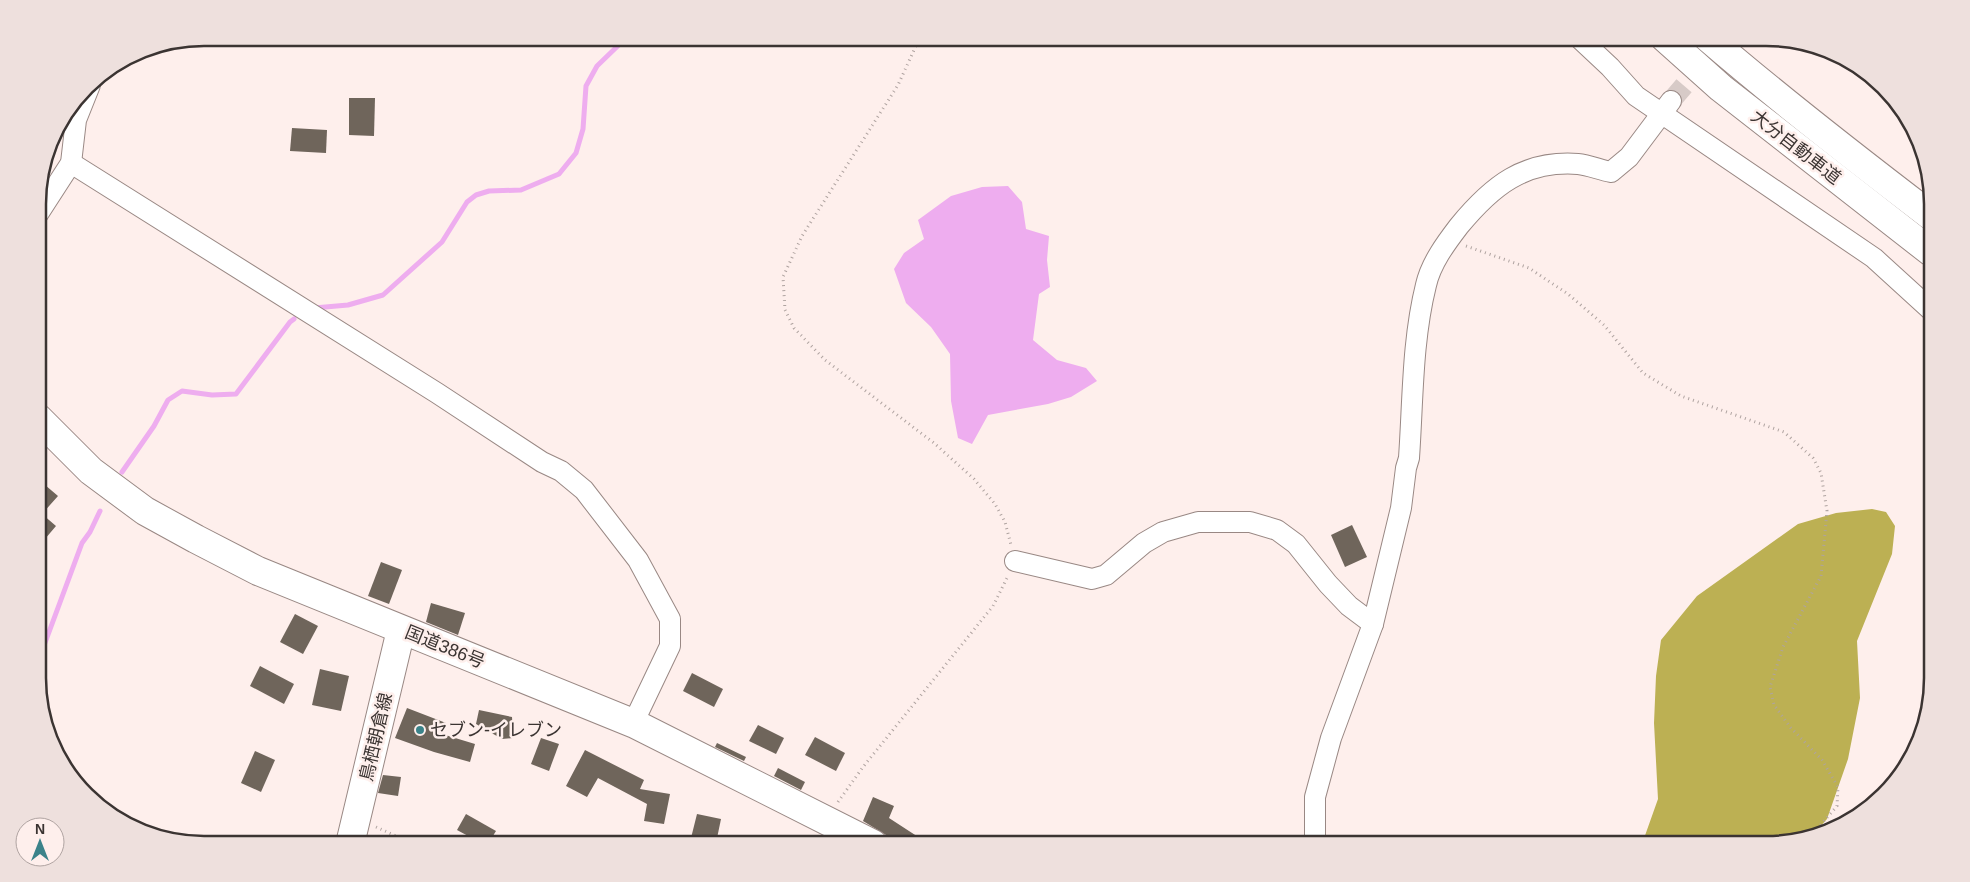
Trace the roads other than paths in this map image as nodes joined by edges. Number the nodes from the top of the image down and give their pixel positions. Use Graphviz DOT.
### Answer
graph roads {
  1 [pos="1587,46"];
  2 [pos="1673,46"];
  3 [pos="1716,46"];
  4 [pos="83,104"];
  5 [pos="1666,107"];
  6 [pos="72,164"];
  7 [pos="47,201"];
  8 [pos="1924,211"];
  9 [pos="1924,247"];
  10 [pos="1924,303"];
  11 [pos="47,427"];
  12 [pos="1015,561"];
  13 [pos="1372,624"];
  14 [pos="401,630"];
  15 [pos="635,724"];
  16 [pos="354,832"];
  17 [pos="1315,835"];
  18 [pos="856,836"];
  1 -- 5 [label="street"];
  2 -- 9 [label="main road, 大分自動車道"];
  3 -- 8 [label="main road, 大分自動車道"];
  4 -- 6 [label="street"];
  5 -- 10 [label="street"];
  5 -- 13 [label="street"];
  6 -- 7 [label="street"];
  6 -- 15 [label="street"];
  11 -- 14 [label="main road, 国道386号"];
  12 -- 13 [label="street"];
  13 -- 17 [label="street"];
  14 -- 15 [label="main road, 国道386号"];
  14 -- 16 [label="main road, 鳥栖朝倉線"];
  15 -- 18 [label="main road, 国道386号"];
}
